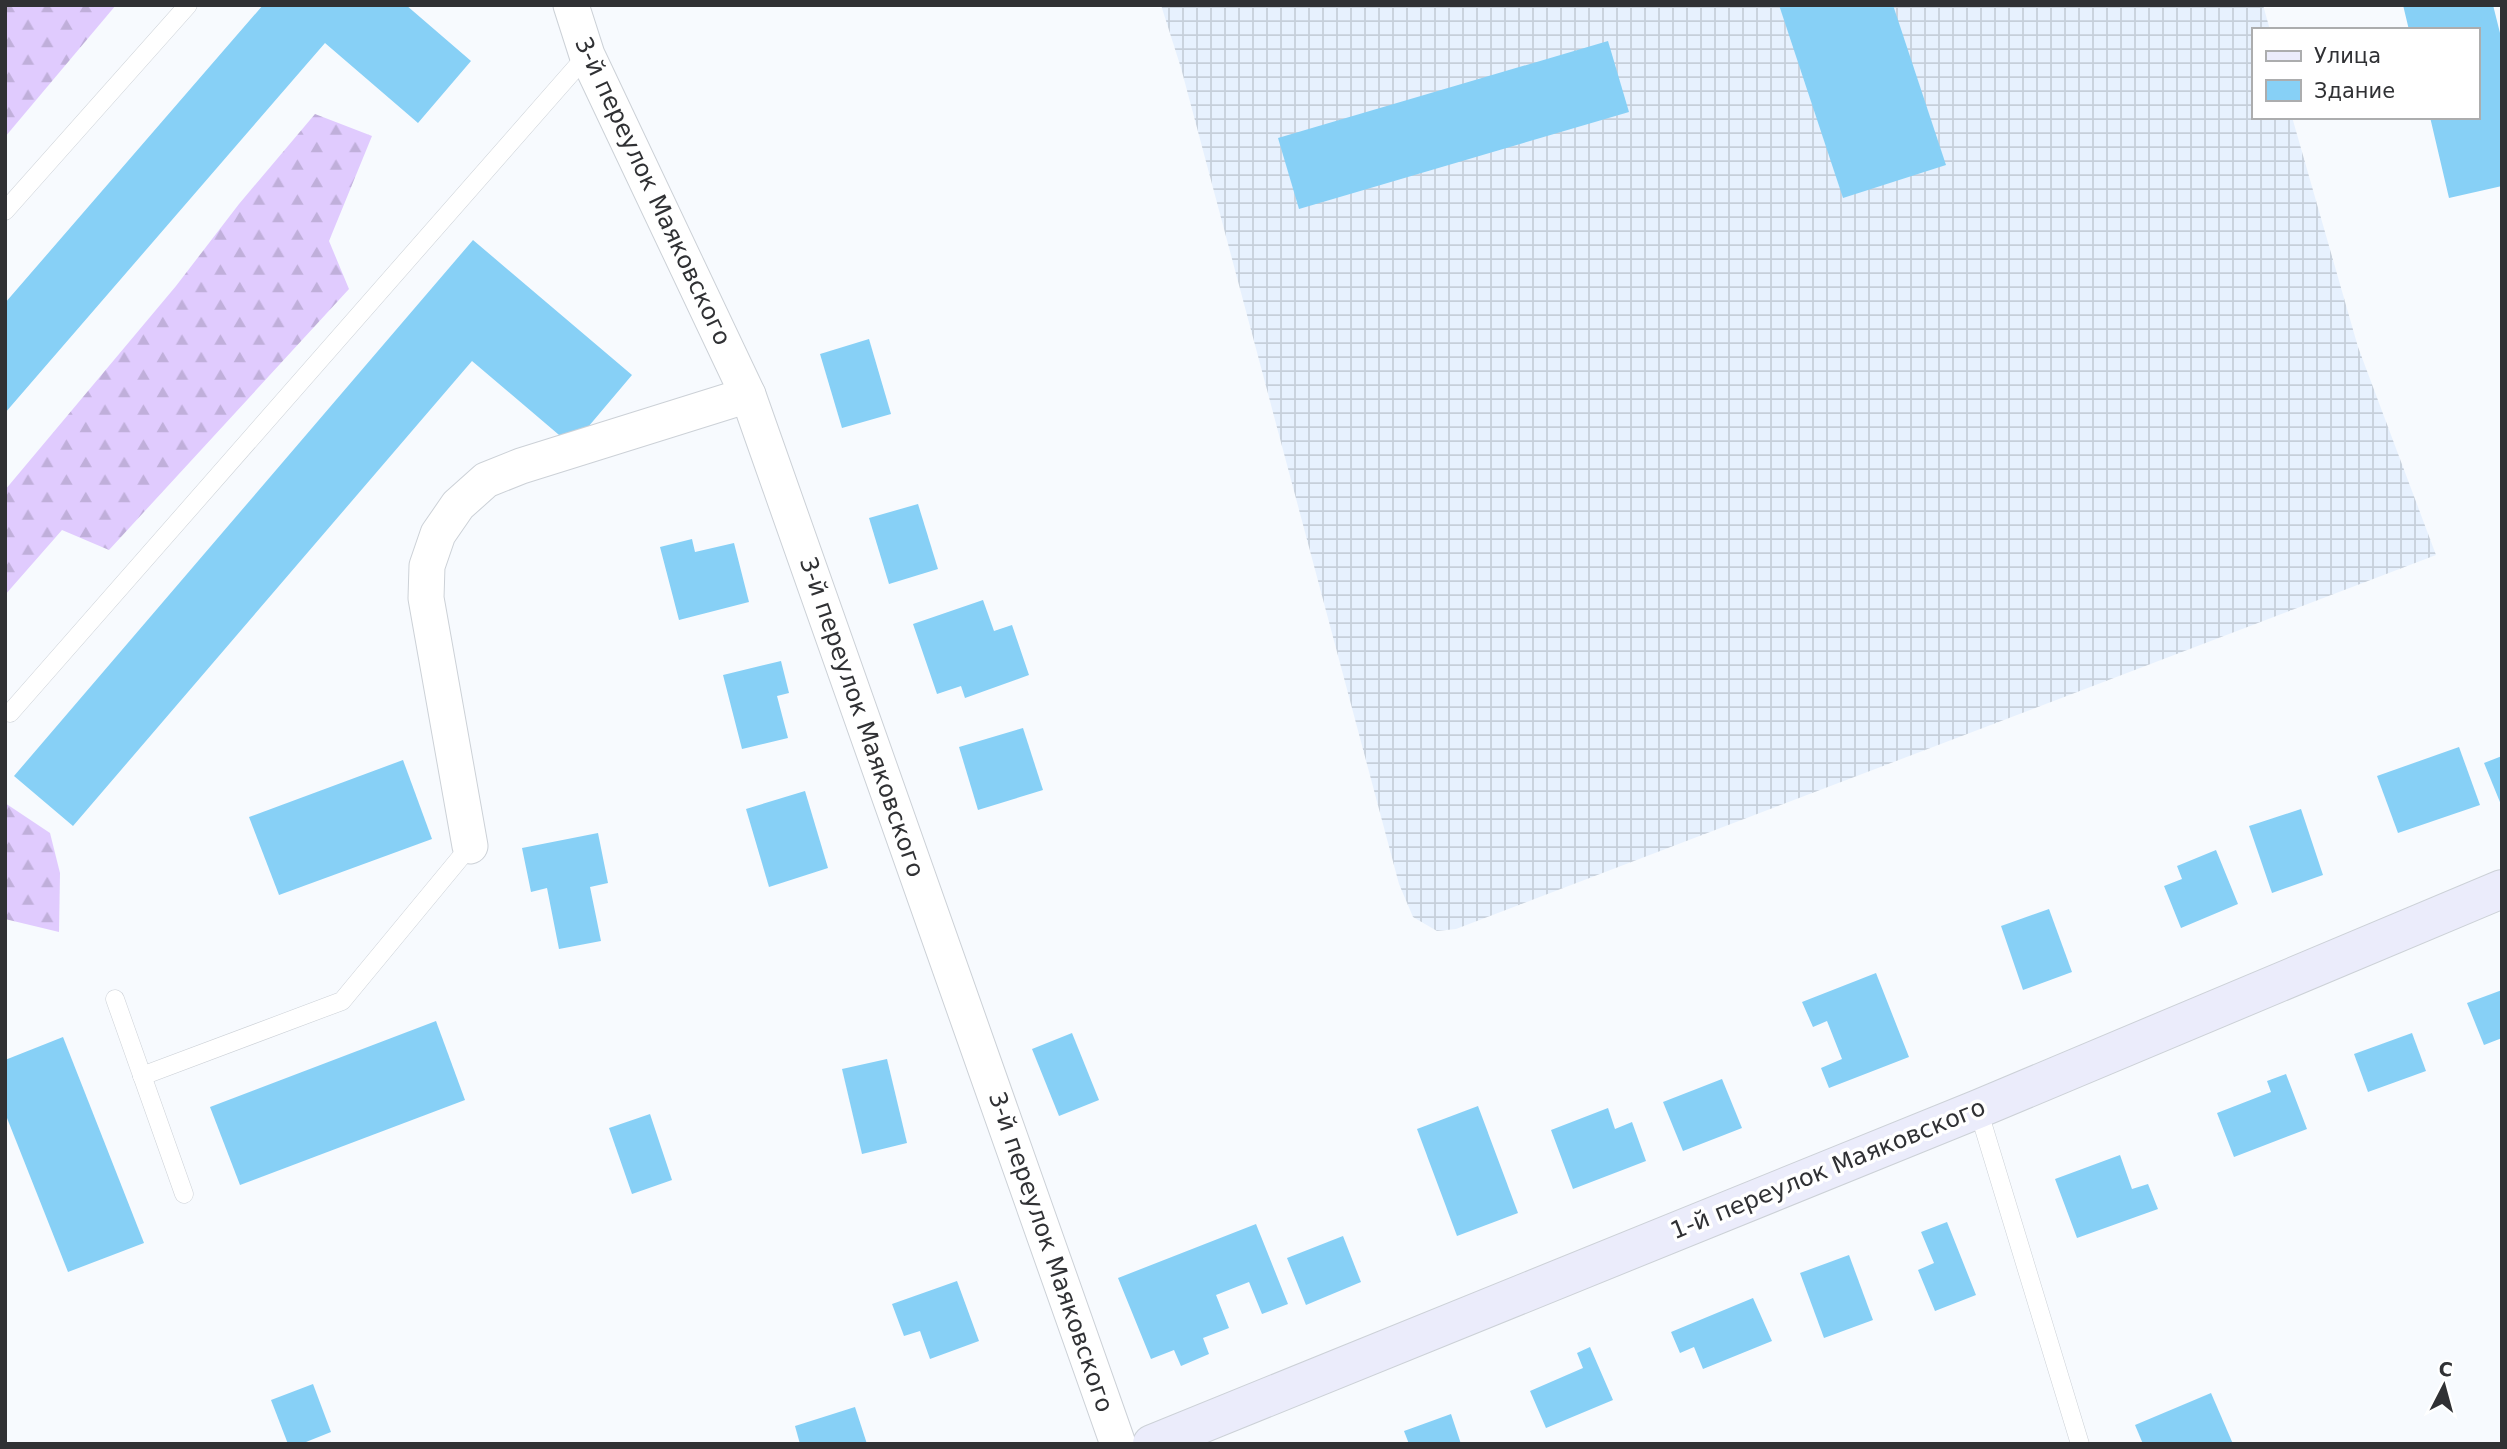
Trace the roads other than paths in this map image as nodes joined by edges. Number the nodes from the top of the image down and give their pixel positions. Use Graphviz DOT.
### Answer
graph roads {
  1 [pos="188,5"];
  2 [pos="571,5"];
  3 [pos="587,55"];
  4 [pos="5,211"];
  5 [pos="748,395"];
  6 [pos="10,713"];
  7 [pos="470,846"];
  8 [pos="2502,889"];
  9 [pos="115,999"];
  10 [pos="142,1076"];
  11 [pos="1978,1108"];
  12 [pos="184,1194"];
  13 [pos="1118,1444"];
  14 [pos="1152,1444"];
  15 [pos="2080,1444"];
  1 -- 4 [label="lane"];
  2 -- 3 [label="street, 3-й переулок Маяковского"];
  3 -- 5 [label="street, 3-й переулок Маяковского"];
  3 -- 6 [label="lane"];
  5 -- 7 [label="street"];
  5 -- 13 [label="street, 3-й переулок Маяковского"];
  7 -- 10 [label="lane"];
  8 -- 11 [label="street, 1-й переулок Маяковского"];
  9 -- 10 [label="lane"];
  10 -- 12 [label="lane"];
  11 -- 14 [label="street, 1-й переулок Маяковского"];
  11 -- 15 [label="lane"];
}
